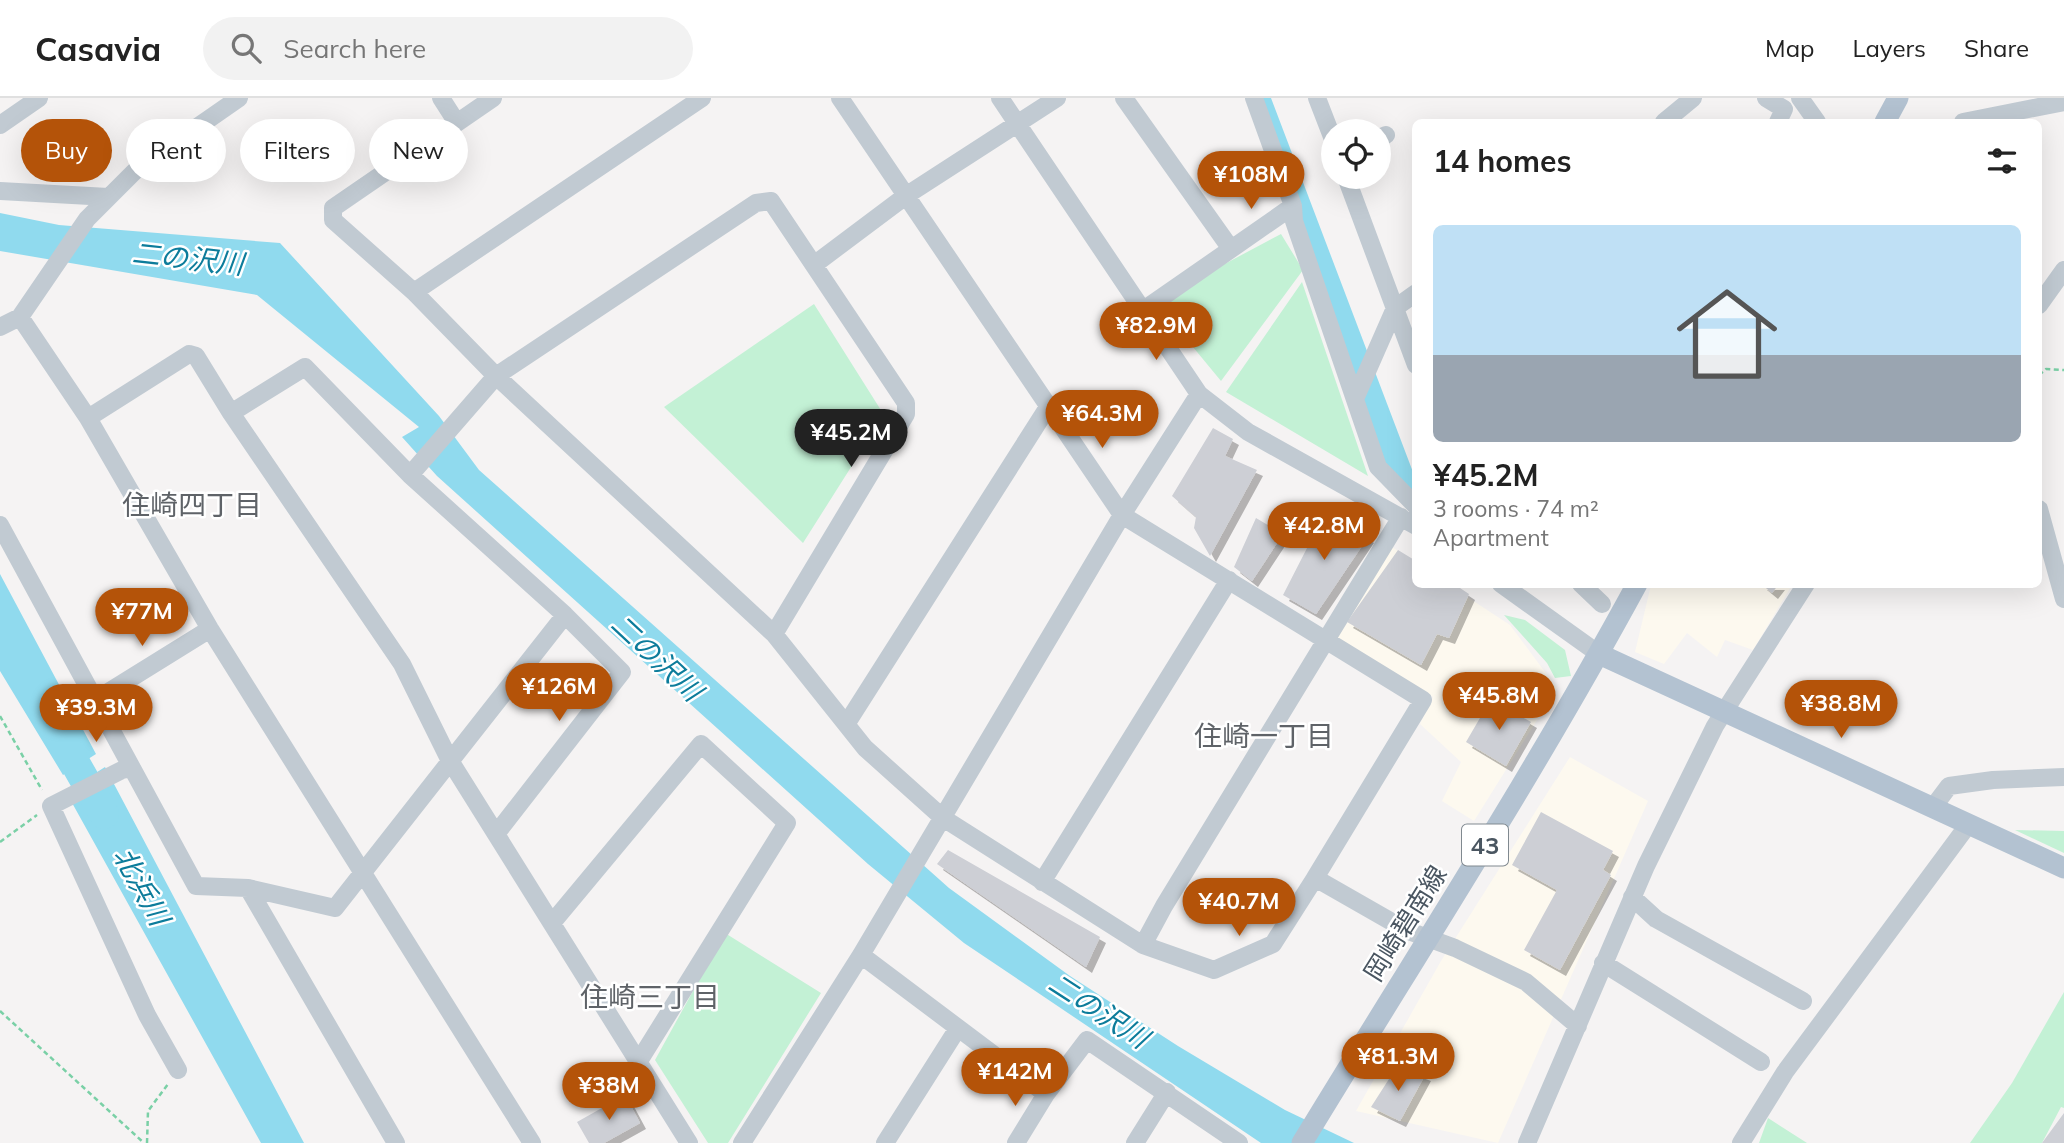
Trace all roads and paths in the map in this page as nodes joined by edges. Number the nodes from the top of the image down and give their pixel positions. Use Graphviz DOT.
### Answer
graph roads {
  1 [pos="39,98"];
  2 [pos="239,98"];
  3 [pos="441,98"];
  4 [pos="493,98"];
  5 [pos="702,98"];
  6 [pos="840,98"];
  7 [pos="1000,98"];
  8 [pos="1057,98"];
  9 [pos="1124,98"];
  10 [pos="1254,98"];
  11 [pos="1317,98"];
  12 [pos="1766,98"];
  13 [pos="1898,98"];
  14 [pos="1688,100"];
  15 [pos="2064,102"];
  16 [pos="1808,109"];
  17 [pos="1781,116"];
  18 [pos="454,119"];
  19 [pos="463,119"];
  20 [pos="1325,119"];
  21 [pos="1667,119"];
  22 [pos="1887,119"];
  23 [pos="1978,119"];
  24 [pos="0,125"];
  25 [pos="1018,126"];
  26 [pos="371,182"];
  27 [pos="1350,189"];
  28 [pos="0,191"];
  29 [pos="907,195"];
  30 [pos="108,197"];
  31 [pos="1293,206"];
  32 [pos="1231,249"];
  33 [pos="815,264"];
  34 [pos="2064,270"];
  35 [pos="414,292"];
  36 [pos="1412,296"];
  37 [pos="2042,301"];
  38 [pos="1395,308"];
  39 [pos="1145,309"];
  40 [pos="20,317"];
  41 [pos="0,327"];
  42 [pos="1412,354"];
  43 [pos="2064,370"];
  44 [pos="2042,372"];
  45 [pos="496,376"];
  46 [pos="1199,394"];
  47 [pos="1358,394"];
  48 [pos="1048,407"];
  49 [pos="231,413"];
  50 [pos="88,418"];
  51 [pos="415,468"];
  52 [pos="1412,502"];
  53 [pos="1122,515"];
  54 [pos="2042,520"];
  55 [pos="1408,522"];
  56 [pos="0,525"];
  57 [pos="1229,580"];
  58 [pos="1507,588"];
  59 [pos="1585,588"];
  60 [pos="1635,588"];
  61 [pos="1803,588"];
  62 [pos="2064,599"];
  63 [pos="1602,604"];
  64 [pos="565,615"];
  65 [pos="210,628"];
  66 [pos="774,634"];
  67 [pos="1326,640"];
  68 [pos="1599,654"];
  69 [pos="94,701"];
  70 [pos="1725,710"];
  71 [pos="0,716"];
  72 [pos="847,723"];
  73 [pos="449,759"];
  74 [pos="127,769"];
  75 [pos="2064,777"];
  76 [pos="51,806"];
  77 [pos="1934,806"];
  78 [pos="943,818"];
  79 [pos="1968,825"];
  80 [pos="496,834"];
  81 [pos="0,842"];
  82 [pos="2064,868"];
  83 [pos="364,872"];
  84 [pos="1315,878"];
  85 [pos="1042,882"];
  86 [pos="248,888"];
  87 [pos="1632,897"];
  88 [pos="552,923"];
  89 [pos="1429,940"];
  90 [pos="1143,945"];
  91 [pos="861,955"];
  92 [pos="1603,963"];
  93 [pos="1803,1001"];
  94 [pos="0,1011"];
  95 [pos="1578,1026"];
  96 [pos="957,1028"];
  97 [pos="639,1061"];
  98 [pos="1760,1062"];
  99 [pos="178,1070"];
  100 [pos="1167,1092"];
  101 [pos="1046,1094"];
  102 [pos="145,1143"];
  103 [pos="396,1143"];
  104 [pos="532,1143"];
  105 [pos="689,1143"];
  106 [pos="742,1143"];
  107 [pos="885,1143"];
  108 [pos="1016,1143"];
  109 [pos="1135,1143"];
  110 [pos="1239,1143"];
  111 [pos="1302,1143"];
  112 [pos="1528,1143"];
  113 [pos="1741,1143"];
  1 -- 24 [label="street"];
  2 -- 30 [label="street"];
  3 -- 18 [label="street"];
  4 -- 19 [label="street"];
  5 -- 35 [label="street"];
  6 -- 29 [label="street"];
  7 -- 25 [label="street"];
  8 -- 25 [label="street"];
  9 -- 32 [label="street"];
  10 -- 31 [label="street"];
  11 -- 20 [label="street"];
  12 -- 17 [label="street"];
  13 -- 22 [label="main road"];
  14 -- 21 [label="street"];
  15 -- 23 [label="street"];
  16 -- 17 [label="street"];
  25 -- 29 [label="street"];
  25 -- 39 [label="street"];
  26 -- 35 [label="street"];
  27 -- 38 [label="street"];
  28 -- 30 [label="street"];
  29 -- 33 [label="street"];
  29 -- 48 [label="street"];
  30 -- 40 [label="street"];
  31 -- 32 [label="street"];
  31 -- 47 [label="street"];
  32 -- 39 [label="street"];
  33 -- 45 [label="street"];
  33 -- 66 [label="street"];
  34 -- 37 [label="street"];
  35 -- 45 [label="street"];
  36 -- 38 [label="street"];
  38 -- 42 [label="street"];
  38 -- 47 [label="street"];
  39 -- 46 [label="street"];
  40 -- 41 [label="street"];
  40 -- 50 [label="street"];
  43 -- 44 [label="path"];
  45 -- 51 [label="street"];
  45 -- 66 [label="street"];
  46 -- 53 [label="street"];
  46 -- 55 [label="street"];
  47 -- 52 [label="street"];
  48 -- 53 [label="street"];
  48 -- 72 [label="street"];
  49 -- 50 [label="street"];
  49 -- 51 [label="street"];
  49 -- 73 [label="street"];
  50 -- 65 [label="street"];
  51 -- 64 [label="street"];
  53 -- 57 [label="street"];
  53 -- 78 [label="street"];
  54 -- 62 [label="street"];
  55 -- 67 [label="street"];
  56 -- 69 [label="street"];
  57 -- 67 [label="street"];
  57 -- 85 [label="street"];
  58 -- 68 [label="street"];
  59 -- 63 [label="street"];
  60 -- 68 [label="main road, 岡崎碧南線 / 43"];
  61 -- 70 [label="street"];
  64 -- 73 [label="street"];
  64 -- 80 [label="street"];
  65 -- 69 [label="street"];
  65 -- 83 [label="street"];
  66 -- 72 [label="street"];
  67 -- 84 [label="street"];
  67 -- 90 [label="street"];
  68 -- 70 [label="main road"];
  68 -- 89 [label="main road, 岡崎碧南線 / 43"];
  69 -- 74 [label="street"];
  70 -- 77 [label="main road"];
  70 -- 87 [label="street"];
  71 -- 76 [label="path"];
  72 -- 78 [label="street"];
  73 -- 80 [label="street"];
  73 -- 83 [label="street"];
  74 -- 76 [label="street"];
  74 -- 86 [label="street"];
  75 -- 77 [label="street"];
  76 -- 81 [label="path"];
  76 -- 99 [label="street"];
  77 -- 79 [label="main road"];
  78 -- 85 [label="street"];
  78 -- 91 [label="street"];
  79 -- 82 [label="main road"];
  79 -- 113 [label="street"];
  80 -- 88 [label="street"];
  83 -- 86 [label="street"];
  83 -- 104 [label="street"];
  84 -- 89 [label="street"];
  84 -- 90 [label="street"];
  85 -- 90 [label="street"];
  86 -- 103 [label="street"];
  87 -- 92 [label="street"];
  87 -- 93 [label="street"];
  88 -- 97 [label="street"];
  88 -- 97 [label="street"];
  89 -- 95 [label="street"];
  89 -- 111 [label="main road, 岡崎碧南線 / 43"];
  91 -- 96 [label="street"];
  91 -- 106 [label="street"];
  92 -- 95 [label="street"];
  92 -- 98 [label="street"];
  94 -- 102 [label="path"];
  95 -- 112 [label="street"];
  96 -- 101 [label="street"];
  96 -- 107 [label="street"];
  97 -- 105 [label="street"];
  99 -- 102 [label="path"];
  100 -- 101 [label="street"];
  100 -- 109 [label="street"];
  100 -- 110 [label="street"];
  101 -- 108 [label="street"];
}
